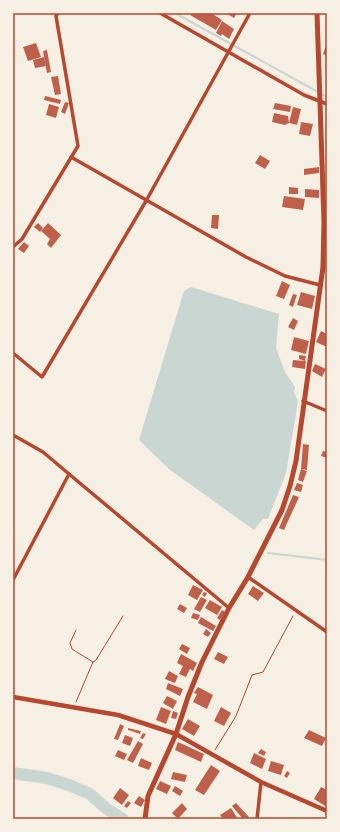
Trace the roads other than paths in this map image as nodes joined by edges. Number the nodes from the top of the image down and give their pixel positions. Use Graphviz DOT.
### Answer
graph roads {
  1 [pos="58,13"];
  2 [pos="160,13"];
  3 [pos="250,13"];
  4 [pos="316,13"];
  5 [pos="228,52"];
  6 [pos="320,101"];
  7 [pos="327,104"];
  8 [pos="71,157"];
  9 [pos="146,201"];
  10 [pos="13,246"];
  11 [pos="320,285"];
  12 [pos="13,353"];
  13 [pos="303,401"];
  14 [pos="327,412"];
  15 [pos="13,435"];
  16 [pos="69,474"];
  17 [pos="248,577"];
  18 [pos="13,580"];
  19 [pos="229,608"];
  20 [pos="327,632"];
  21 [pos="13,697"];
  22 [pos="176,734"];
  23 [pos="261,782"];
  24 [pos="327,812"];
  25 [pos="145,819"];
  26 [pos="257,819"];
  1 -- 8 [label="street"];
  2 -- 5 [label="street"];
  3 -- 5 [label="street"];
  4 -- 6 [label="main road"];
  5 -- 6 [label="street"];
  5 -- 9 [label="street"];
  6 -- 7 [label="street"];
  6 -- 11 [label="main road"];
  8 -- 9 [label="street"];
  8 -- 10 [label="street"];
  9 -- 11 [label="street"];
  9 -- 12 [label="street"];
  11 -- 13 [label="main road"];
  13 -- 14 [label="street"];
  13 -- 17 [label="main road"];
  15 -- 16 [label="street"];
  16 -- 18 [label="street"];
  16 -- 19 [label="street"];
  17 -- 19 [label="main road"];
  17 -- 20 [label="street"];
  19 -- 22 [label="main road"];
  21 -- 22 [label="street"];
  22 -- 23 [label="street"];
  22 -- 25 [label="main road"];
  23 -- 24 [label="street"];
  23 -- 26 [label="street"];
}
